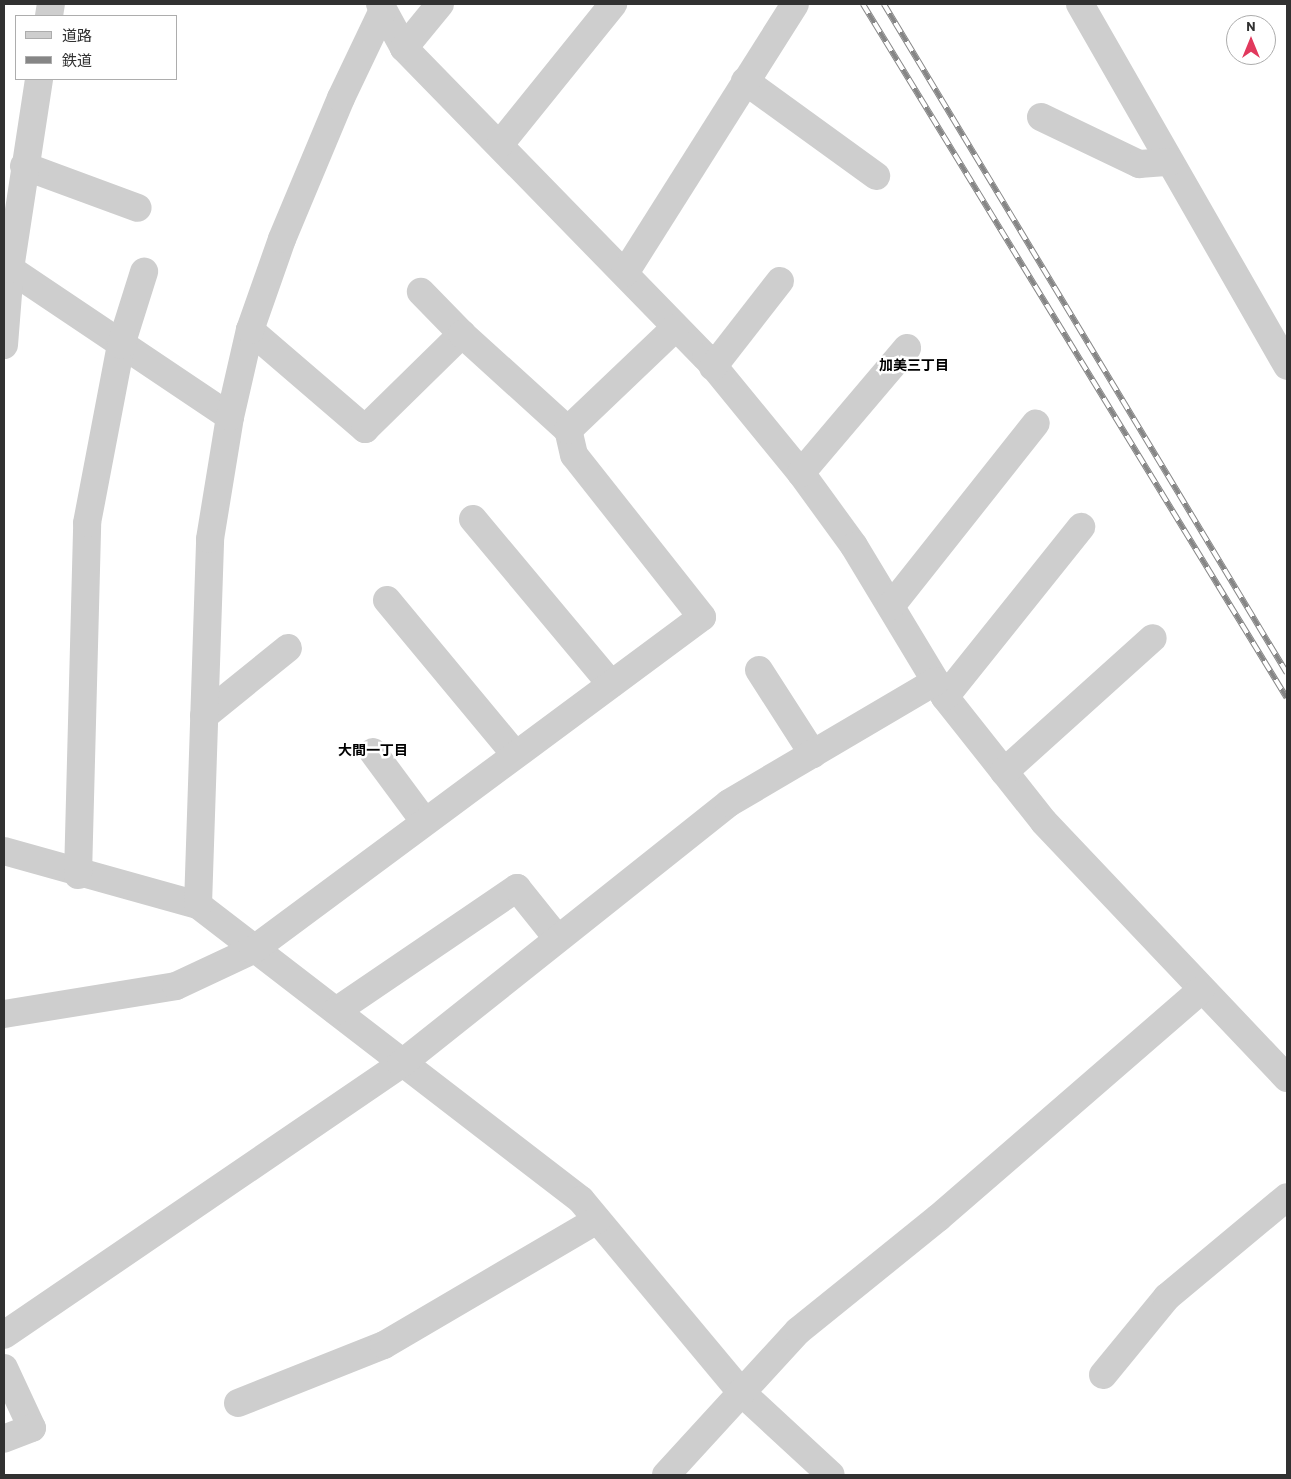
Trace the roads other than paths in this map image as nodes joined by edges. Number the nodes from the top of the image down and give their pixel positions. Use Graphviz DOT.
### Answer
graph roads {
  1 [pos="440,4"];
  2 [pos="613,4"];
  3 [pos="795,4"];
  4 [pos="1080,4"];
  5 [pos="381,8"];
  6 [pos="404,48"];
  7 [pos="38,80"];
  8 [pos="745,81"];
  9 [pos="1041,117"];
  10 [pos="501,143"];
  11 [pos="1169,162"];
  12 [pos="24,166"];
  13 [pos="876,176"];
  14 [pos="138,208"];
  15 [pos="7,267"];
  16 [pos="144,272"];
  17 [pos="625,273"];
  18 [pos="780,281"];
  19 [pos="421,292"];
  20 [pos="675,328"];
  21 [pos="250,330"];
  22 [pos="462,334"];
  23 [pos="4,345"];
  24 [pos="121,346"];
  25 [pos="907,348"];
  26 [pos="1287,366"];
  27 [pos="713,367"];
  28 [pos="230,417"];
  29 [pos="1036,423"];
  30 [pos="568,430"];
  31 [pos="800,473"];
  32 [pos="473,519"];
  33 [pos="1081,528"];
  34 [pos="387,600"];
  35 [pos="891,606"];
  36 [pos="1153,638"];
  37 [pos="288,648"];
  38 [pos="759,670"];
  39 [pos="610,684"];
  40 [pos="941,689"];
  41 [pos="204,716"];
  42 [pos="373,752"];
  43 [pos="515,754"];
  44 [pos="813,754"];
  45 [pos="1004,772"];
  46 [pos="424,821"];
  47 [pos="4,851"];
  48 [pos="78,875"];
  49 [pos="198,904"];
  50 [pos="558,939"];
  51 [pos="253,950"];
  52 [pos="1201,990"];
  53 [pos="336,1012"];
  54 [pos="4,1014"];
  55 [pos="401,1064"];
  56 [pos="1287,1078"];
  57 [pos="1287,1197"];
  58 [pos="597,1220"];
  59 [pos="4,1335"];
  60 [pos="4,1368"];
  61 [pos="1103,1376"];
  62 [pos="741,1392"];
  63 [pos="238,1403"];
  64 [pos="4,1438"];
  65 [pos="666,1475"];
  66 [pos="831,1475"];
  1 -- 6 [label="street"];
  2 -- 10 [label="street"];
  3 -- 8 [label="street"];
  4 -- 11 [label="street"];
  5 -- 6 [label="street"];
  5 -- 21 [label="street"];
  6 -- 10 [label="street"];
  7 -- 12 [label="street"];
  8 -- 13 [label="street"];
  8 -- 17 [label="street"];
  9 -- 11 [label="street"];
  10 -- 17 [label="street"];
  11 -- 26 [label="street"];
  12 -- 14 [label="street"];
  12 -- 15 [label="street"];
  15 -- 23 [label="street"];
  15 -- 24 [label="street"];
  16 -- 24 [label="street"];
  17 -- 20 [label="street"];
  18 -- 27 [label="street"];
  19 -- 22 [label="street"];
  20 -- 27 [label="street"];
  20 -- 30 [label="street"];
  21 -- 22 [label="street"];
  21 -- 28 [label="street"];
  22 -- 30 [label="street"];
  24 -- 28 [label="street"];
  24 -- 48 [label="street"];
  25 -- 31 [label="street"];
  27 -- 31 [label="street"];
  28 -- 41 [label="street"];
  29 -- 35 [label="street"];
  30 -- 39 [label="street"];
  31 -- 35 [label="street"];
  32 -- 39 [label="street"];
  33 -- 40 [label="street"];
  34 -- 43 [label="street"];
  35 -- 40 [label="street"];
  36 -- 45 [label="street"];
  37 -- 41 [label="street"];
  38 -- 44 [label="street"];
  39 -- 43 [label="street"];
  40 -- 44 [label="street"];
  40 -- 45 [label="street"];
  41 -- 49 [label="street"];
  42 -- 46 [label="street"];
  43 -- 46 [label="street"];
  44 -- 50 [label="street"];
  45 -- 52 [label="street"];
  46 -- 51 [label="street"];
  47 -- 48 [label="street"];
  48 -- 49 [label="street"];
  49 -- 51 [label="street"];
  50 -- 53 [label="street"];
  50 -- 55 [label="street"];
  51 -- 53 [label="street"];
  51 -- 54 [label="street"];
  52 -- 56 [label="street"];
  52 -- 62 [label="street"];
  53 -- 55 [label="street"];
  55 -- 58 [label="street"];
  55 -- 59 [label="street"];
  57 -- 61 [label="street"];
  58 -- 62 [label="street"];
  58 -- 63 [label="street"];
  60 -- 64 [label="street"];
  62 -- 65 [label="street"];
  62 -- 66 [label="street"];
}
